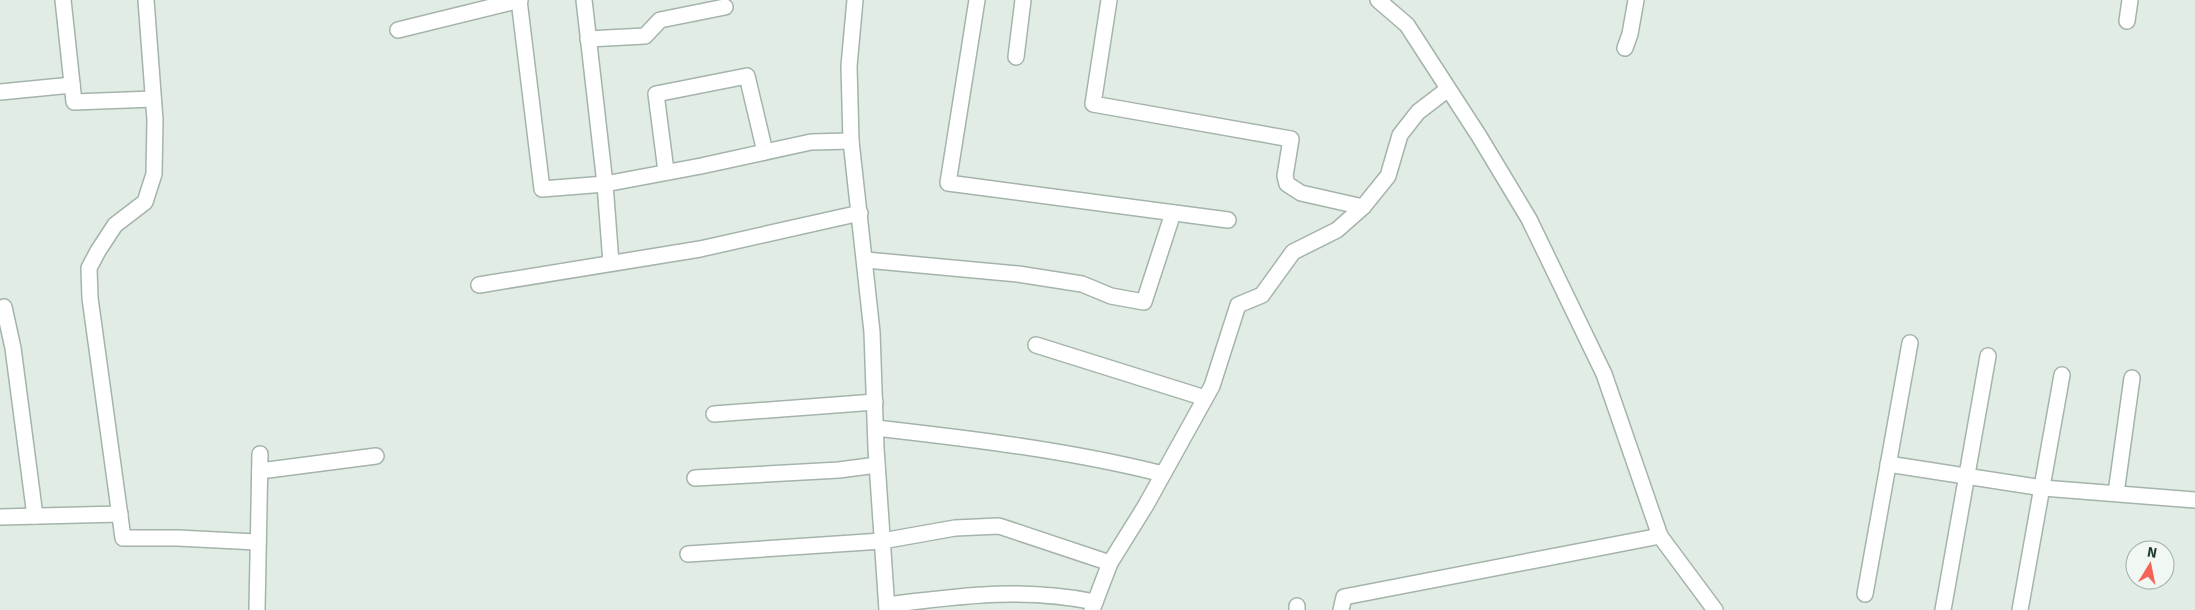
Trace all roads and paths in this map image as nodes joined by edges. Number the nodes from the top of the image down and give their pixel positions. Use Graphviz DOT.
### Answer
graph roads {
  1 [pos="63,0"];
  2 [pos="146,0"];
  3 [pos="520,0"];
  4 [pos="584,0"];
  5 [pos="855,0"];
  6 [pos="977,0"];
  7 [pos="1023,0"];
  8 [pos="1109,0"];
  9 [pos="1378,0"];
  10 [pos="1636,0"];
  11 [pos="2130,0"];
  12 [pos="699,6"];
  13 [pos="725,8"];
  14 [pos="2126,21"];
  15 [pos="398,30"];
  16 [pos="588,39"];
  17 [pos="1625,48"];
  18 [pos="1016,57"];
  19 [pos="72,85"];
  20 [pos="1448,88"];
  21 [pos="0,92"];
  22 [pos="153,99"];
  23 [pos="851,141"];
  24 [pos="765,152"];
  25 [pos="666,171"];
  26 [pos="605,184"];
  27 [pos="1364,206"];
  28 [pos="860,213"];
  29 [pos="1173,213"];
  30 [pos="1228,220"];
  31 [pos="866,260"];
  32 [pos="611,263"];
  33 [pos="479,285"];
  34 [pos="4,307"];
  35 [pos="1910,343"];
  36 [pos="1036,345"];
  37 [pos="7,348"];
  38 [pos="1988,356"];
  39 [pos="2062,375"];
  40 [pos="2132,378"];
  41 [pos="1205,398"];
  42 [pos="874,402"];
  43 [pos="714,414"];
  44 [pos="876,428"];
  45 [pos="260,454"];
  46 [pos="376,456"];
  47 [pos="1888,464"];
  48 [pos="877,465"];
  49 [pos="260,471"];
  50 [pos="1163,474"];
  51 [pos="1966,476"];
  52 [pos="695,478"];
  53 [pos="2043,488"];
  54 [pos="2116,493"];
  55 [pos="2195,500"];
  56 [pos="120,514"];
  57 [pos="36,516"];
  58 [pos="0,517"];
  59 [pos="1660,536"];
  60 [pos="882,541"];
  61 [pos="258,542"];
  62 [pos="688,554"];
  63 [pos="1110,563"];
  64 [pos="1865,594"];
  65 [pos="1093,606"];
  66 [pos="887,608"];
  67 [pos="257,610"];
  68 [pos="1341,610"];
  69 [pos="1715,610"];
  70 [pos="1943,610"];
  71 [pos="2020,610"];
  1 -- 19 [label="street"];
  2 -- 22 [label="street"];
  3 -- 15 [label="street"];
  3 -- 26 [label="street"];
  4 -- 16 [label="street"];
  5 -- 23 [label="street"];
  6 -- 29 [label="street"];
  7 -- 18 [label="street"];
  8 -- 27 [label="street"];
  9 -- 20 [label="street"];
  10 -- 17 [label="street"];
  11 -- 14 [label="street"];
  12 -- 13 [label="street"];
  12 -- 16 [label="street"];
  16 -- 26 [label="street"];
  19 -- 21 [label="street"];
  19 -- 22 [label="street"];
  20 -- 27 [label="street"];
  20 -- 59 [label="street"];
  22 -- 56 [label="street"];
  23 -- 24 [label="street"];
  23 -- 28 [label="street"];
  24 -- 25 [label="street"];
  24 -- 25 [label="street"];
  25 -- 26 [label="street"];
  26 -- 32 [label="street"];
  27 -- 41 [label="street"];
  28 -- 31 [label="street"];
  28 -- 32 [label="street"];
  29 -- 30 [label="street"];
  29 -- 31 [label="street"];
  31 -- 42 [label="street"];
  32 -- 33 [label="street"];
  34 -- 37 [label="street"];
  35 -- 47 [label="street"];
  36 -- 41 [label="street"];
  37 -- 57 [label="street"];
  38 -- 51 [label="street"];
  39 -- 53 [label="street"];
  40 -- 54 [label="street"];
  41 -- 50 [label="street"];
  42 -- 43 [label="street"];
  42 -- 44 [label="street"];
  44 -- 48 [label="street"];
  44 -- 50 [label="street"];
  45 -- 49 [label="street"];
  46 -- 49 [label="street"];
  47 -- 51 [label="street"];
  47 -- 64 [label="street"];
  48 -- 52 [label="street"];
  48 -- 60 [label="street"];
  49 -- 61 [label="street"];
  50 -- 63 [label="street"];
  51 -- 53 [label="street"];
  51 -- 70 [label="street"];
  53 -- 54 [label="street"];
  53 -- 71 [label="street"];
  54 -- 55 [label="street"];
  56 -- 57 [label="street"];
  56 -- 61 [label="street"];
  57 -- 58 [label="street"];
  59 -- 68 [label="street"];
  59 -- 69 [label="street"];
  60 -- 62 [label="street"];
  60 -- 63 [label="street"];
  60 -- 66 [label="street"];
  61 -- 67 [label="street"];
  63 -- 65 [label="street"];
  65 -- 66 [label="street"];
}
